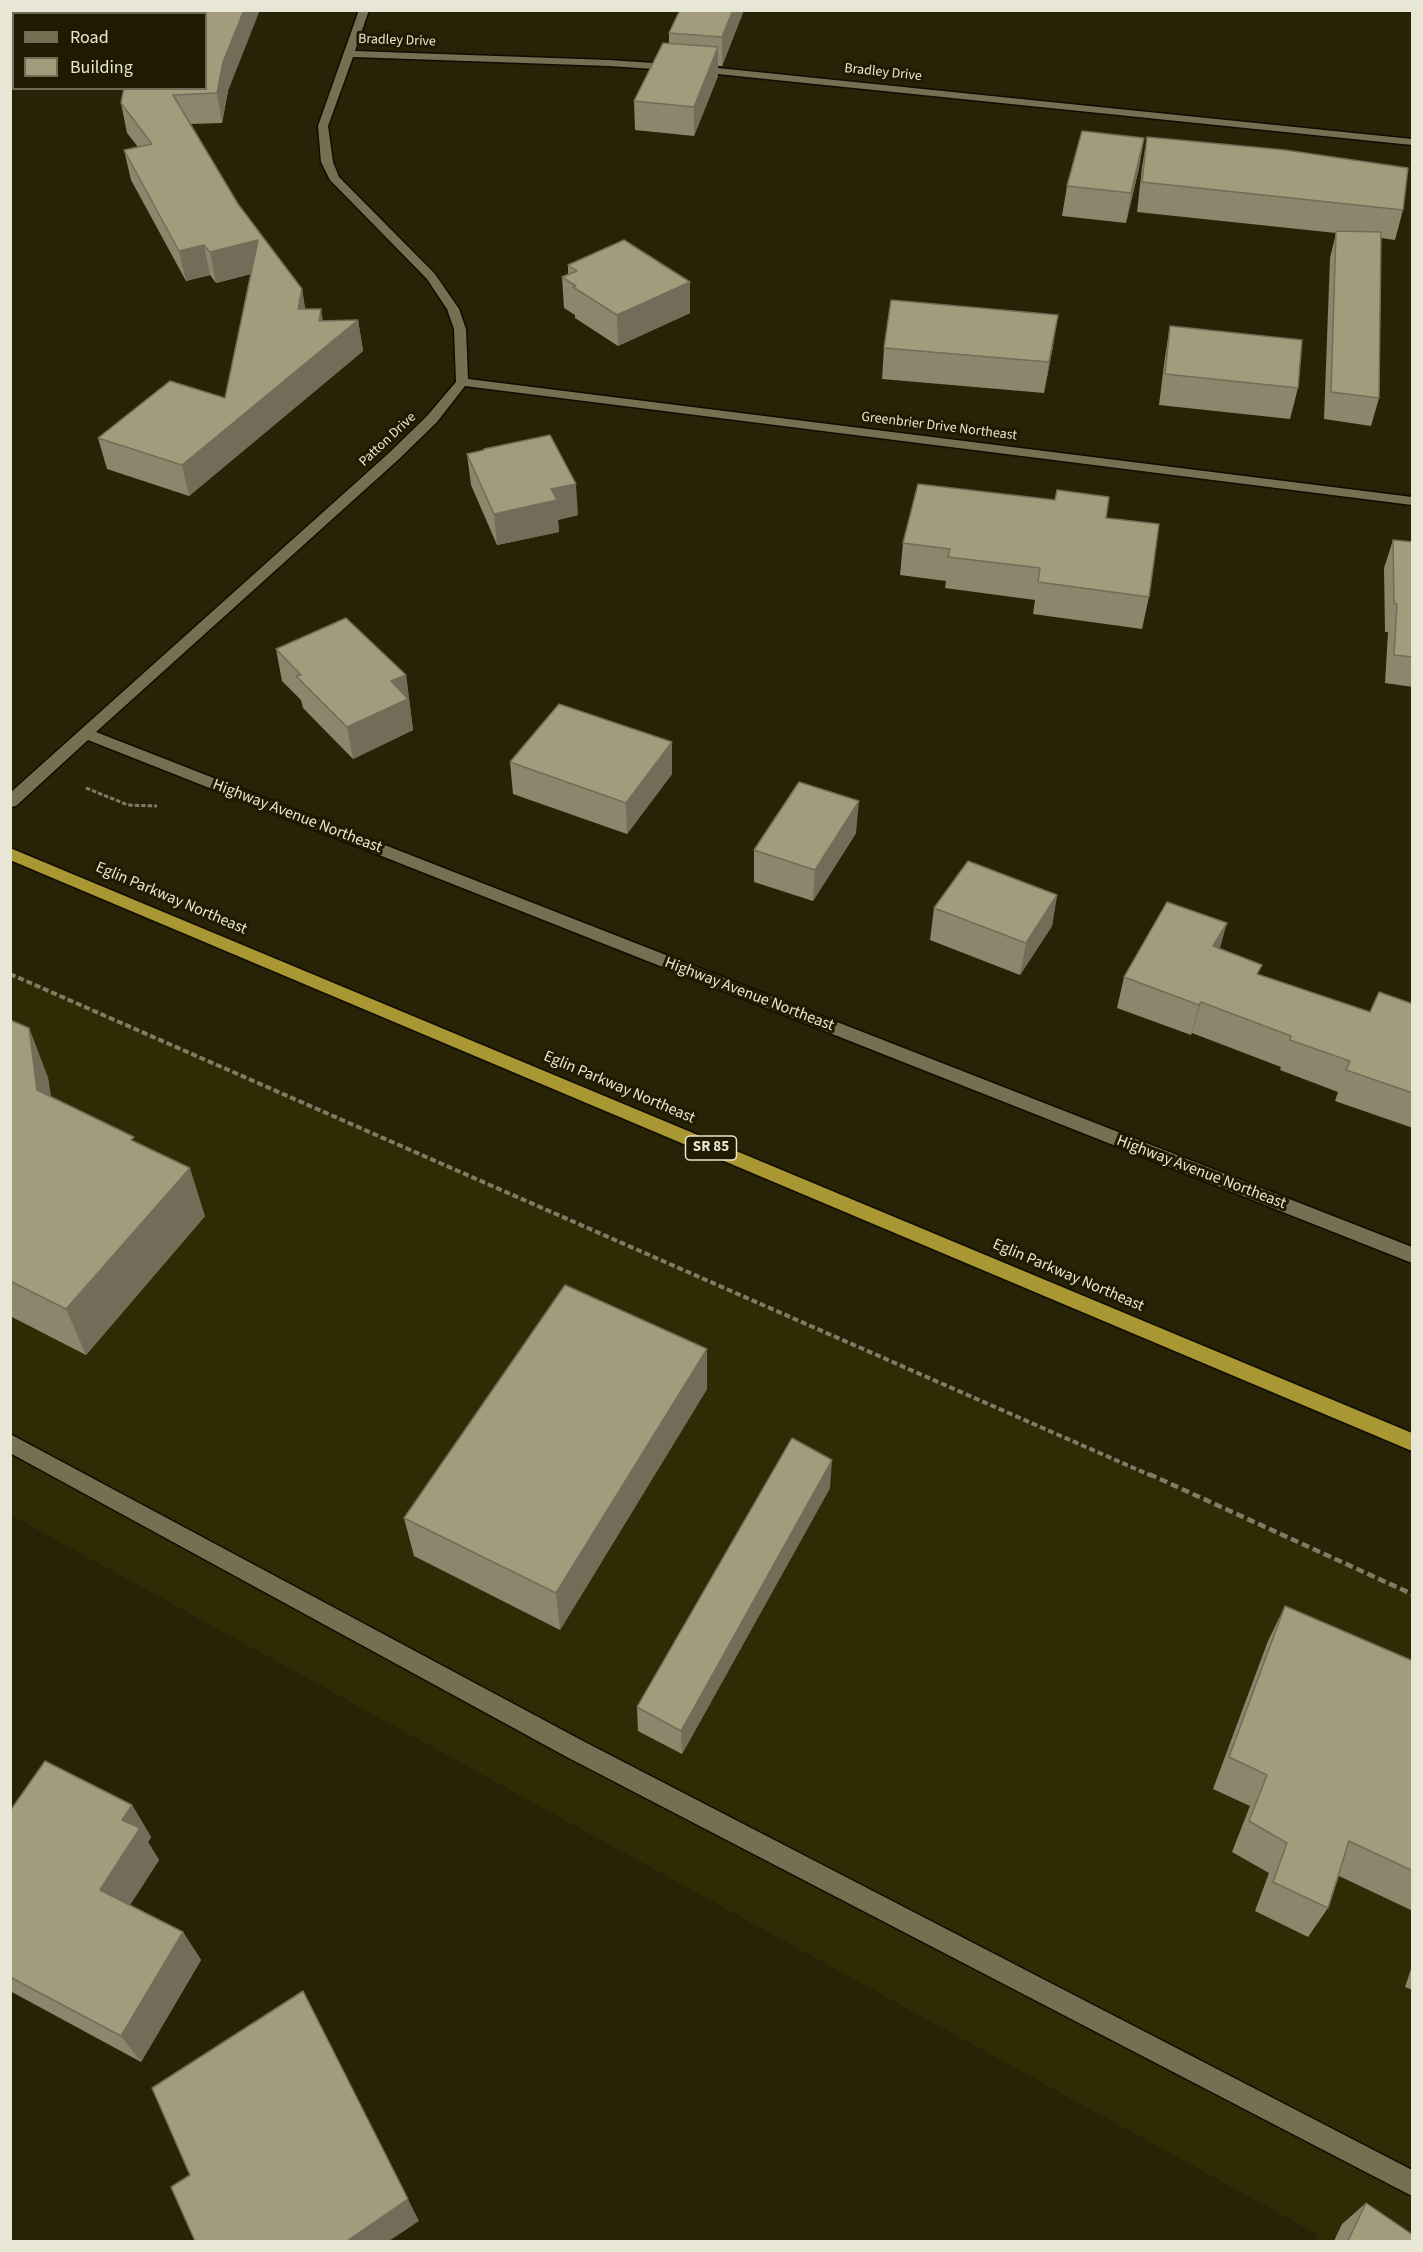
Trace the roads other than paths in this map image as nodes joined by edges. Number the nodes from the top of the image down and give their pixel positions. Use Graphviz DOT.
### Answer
graph roads {
  1 [pos="364,10"];
  2 [pos="348,54"];
  3 [pos="1413,142"];
  4 [pos="462,382"];
  5 [pos="1413,501"];
  6 [pos="86,734"];
  7 [pos="10,802"];
  8 [pos="10,853"];
  9 [pos="1413,1256"];
  10 [pos="1413,1442"];
  11 [pos="10,1443"];
  12 [pos="1413,2183"];
  1 -- 2 [label="street"];
  2 -- 3 [label="street, Bradley Drive"];
  2 -- 4 [label="street"];
  4 -- 5 [label="street, Greenbrier Drive Northeast"];
  4 -- 6 [label="street, Patton Drive"];
  6 -- 7 [label="street, Patton Drive"];
  6 -- 9 [label="street, Highway Avenue Northeast"];
  8 -- 10 [label="highway, Eglin Parkway Northeast / SR 85"];
  11 -- 12 [label="street"];
}
